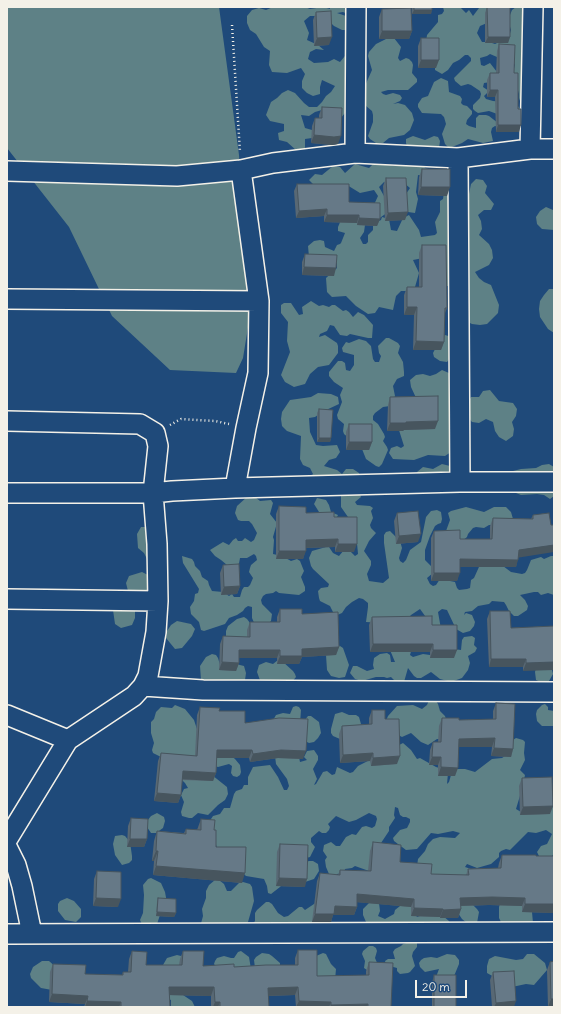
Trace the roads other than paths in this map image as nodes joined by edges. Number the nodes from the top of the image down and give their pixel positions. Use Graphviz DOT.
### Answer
graph roads {
  1 [pos="356,7"];
  2 [pos="533,7"];
  3 [pos="530,149"];
  4 [pos="554,149"];
  5 [pos="355,153"];
  6 [pos="458,158"];
  7 [pos="242,170"];
  8 [pos="7,171"];
  9 [pos="7,299"];
  10 [pos="259,301"];
  11 [pos="7,421"];
  12 [pos="460,482"];
  13 [pos="554,482"];
  14 [pos="235,488"];
  15 [pos="7,493"];
  16 [pos="153,493"];
  17 [pos="7,600"];
  18 [pos="158,601"];
  19 [pos="143,686"];
  20 [pos="554,692"];
  21 [pos="7,715"];
  22 [pos="68,740"];
  23 [pos="7,840"];
  24 [pos="7,847"];
  25 [pos="554,932"];
  26 [pos="7,934"];
  27 [pos="32,934"];
  1 -- 5 [label="street"];
  2 -- 3 [label="street"];
  3 -- 4 [label="street"];
  3 -- 6 [label="street"];
  5 -- 6 [label="street"];
  5 -- 7 [label="street"];
  6 -- 12 [label="street"];
  7 -- 8 [label="street"];
  7 -- 10 [label="street"];
  9 -- 10 [label="street"];
  10 -- 14 [label="street"];
  11 -- 16 [label="street"];
  12 -- 13 [label="street"];
  12 -- 14 [label="street"];
  14 -- 16 [label="street"];
  15 -- 16 [label="street"];
  16 -- 18 [label="street"];
  17 -- 18 [label="street"];
  18 -- 19 [label="street"];
  19 -- 20 [label="street"];
  19 -- 22 [label="street"];
  21 -- 22 [label="street"];
  22 -- 23 [label="street"];
  24 -- 27 [label="street"];
  25 -- 27 [label="street"];
  26 -- 27 [label="street"];
}
